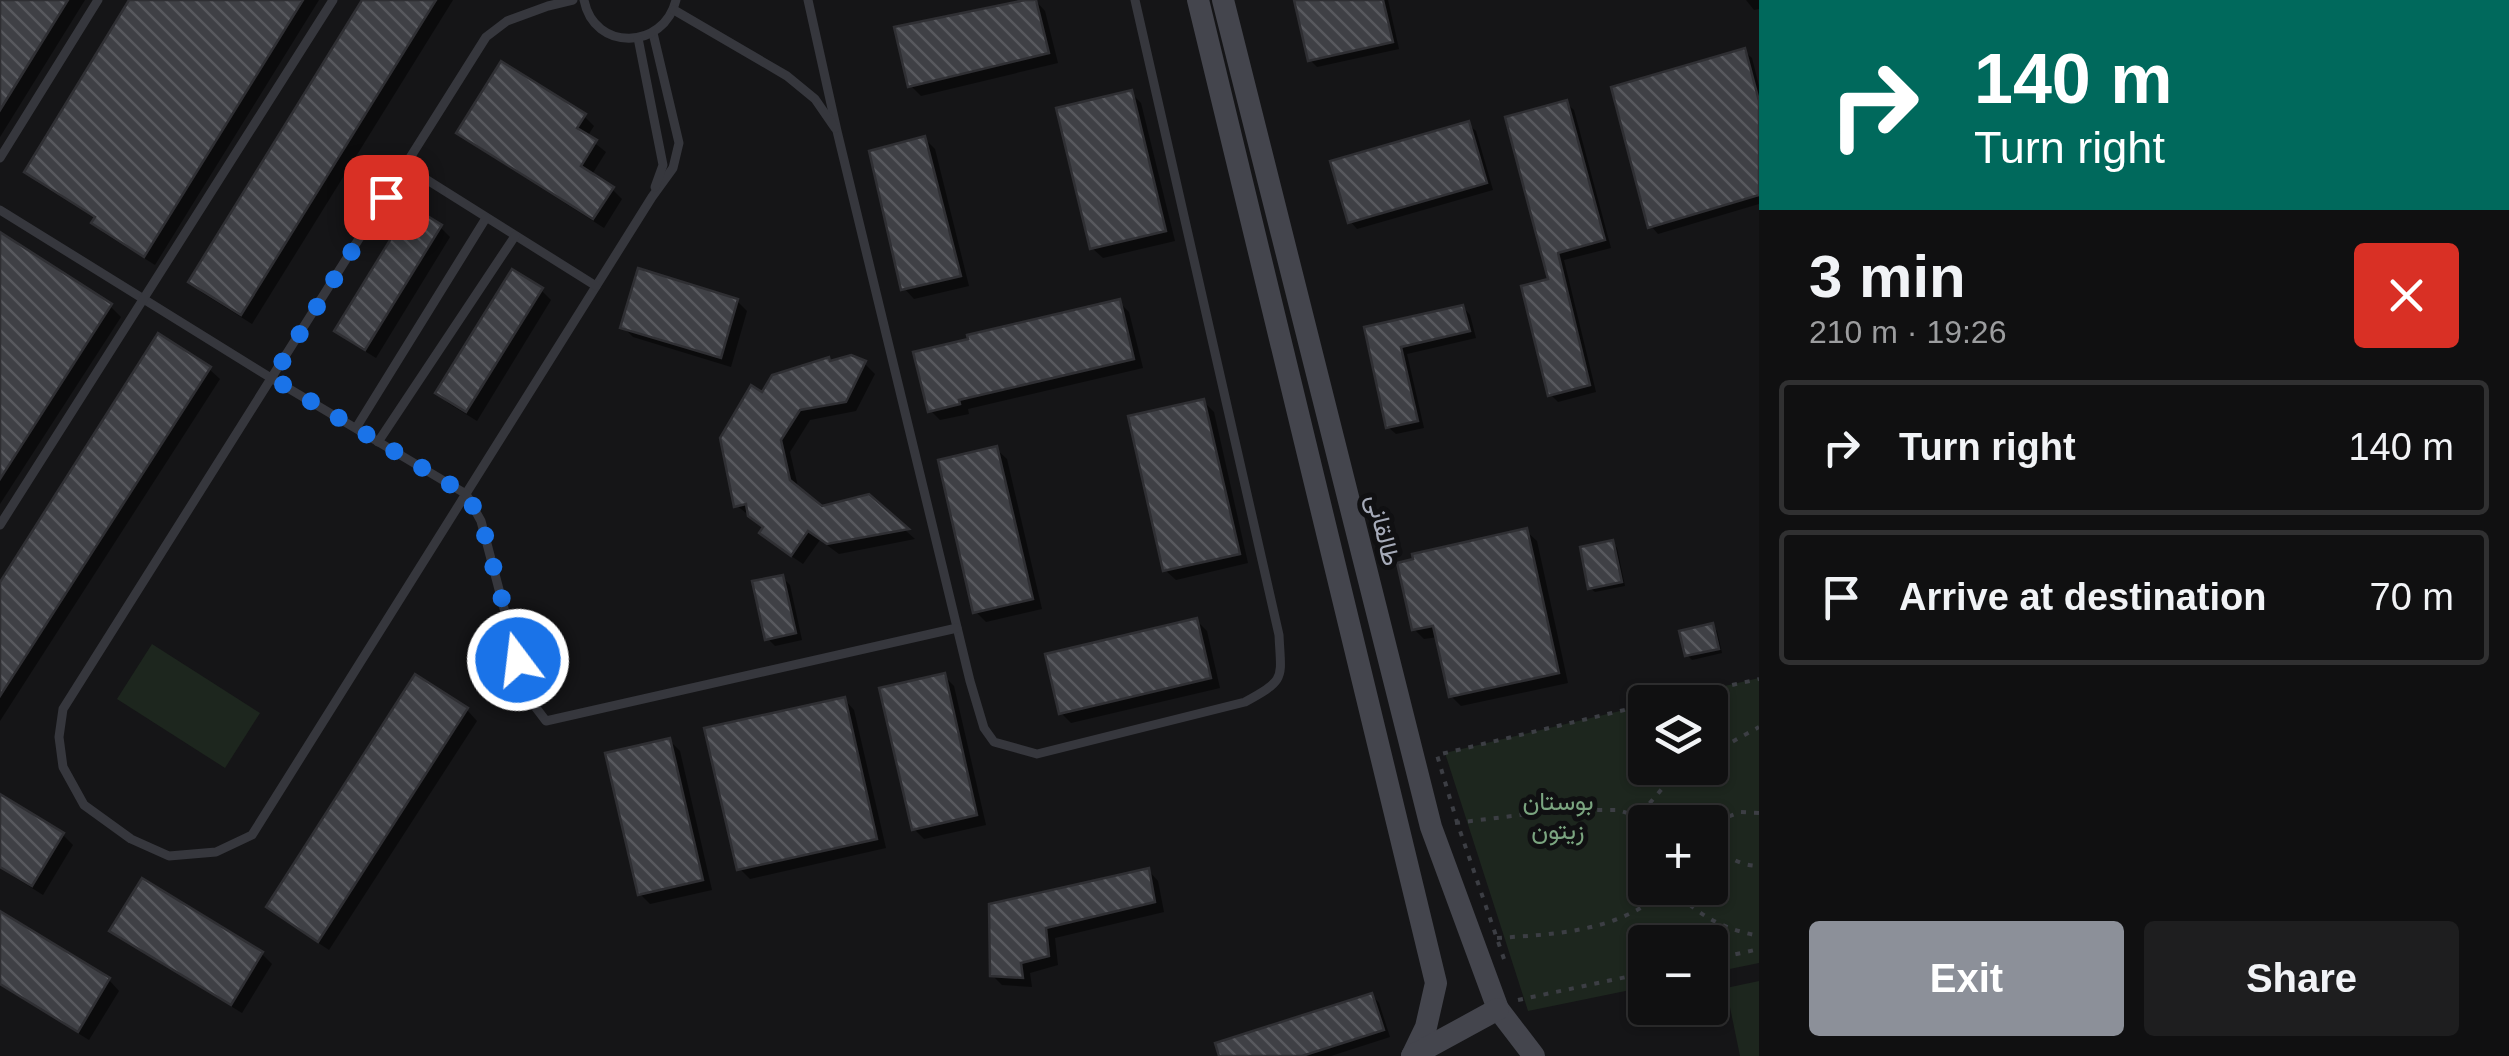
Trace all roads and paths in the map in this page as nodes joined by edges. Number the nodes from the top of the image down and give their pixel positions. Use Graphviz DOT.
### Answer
graph roads {
  1 [pos="98,0"];
  2 [pos="333,0"];
  3 [pos="573,0"];
  4 [pos="584,0"];
  5 [pos="808,0"];
  6 [pos="1136,0"];
  7 [pos="1198,0"];
  8 [pos="1223,0"];
  9 [pos="675,5"];
  10 [pos="653,33"];
  11 [pos="638,38"];
  12 [pos="837,131"];
  13 [pos="0,158"];
  14 [pos="405,166"];
  15 [pos="652,197"];
  16 [pos="0,210"];
  17 [pos="486,218"];
  18 [pos="515,236"];
  19 [pos="596,286"];
  20 [pos="144,299"];
  21 [pos="272,378"];
  22 [pos="356,428"];
  23 [pos="378,442"];
  24 [pos="466,494"];
  25 [pos="0,525"];
  26 [pos="957,628"];
  27 [pos="1759,679"];
  28 [pos="1728,686"];
  29 [pos="1628,709"];
  30 [pos="1759,728"];
  31 [pos="1728,744"];
  32 [pos="1665,785"];
  33 [pos="1648,805"];
  34 [pos="1757,811"];
  35 [pos="1628,814"];
  36 [pos="1728,817"];
  37 [pos="1457,822"];
  38 [pos="1431,827"];
  39 [pos="1728,856"];
  40 [pos="1759,866"];
  41 [pos="1645,905"];
  42 [pos="1688,905"];
  43 [pos="1759,936"];
  44 [pos="1497,938"];
  45 [pos="1759,949"];
  46 [pos="1728,956"];
  47 [pos="1508,969"];
  48 [pos="1628,978"];
  49 [pos="1508,1004"];
  50 [pos="1412,1056"];
  51 [pos="1534,1056"];
  1 -- 13 [label="lane"];
  2 -- 20 [label="lane"];
  3 -- 14 [label="lane"];
  4 -- 11 [label="lane"];
  5 -- 12 [label="lane"];
  6 -- 26 [label="lane"];
  7 -- 50 [label="street"];
  8 -- 38 [label="street, طالقانی"];
  9 -- 10 [label="lane"];
  9 -- 12 [label="lane"];
  10 -- 11 [label="lane"];
  10 -- 15 [label="lane"];
  11 -- 15 [label="lane"];
  12 -- 26 [label="lane"];
  14 -- 17 [label="lane"];
  14 -- 21 [label="lane"];
  15 -- 19 [label="lane"];
  16 -- 20 [label="lane"];
  17 -- 18 [label="lane"];
  17 -- 22 [label="lane"];
  18 -- 19 [label="lane"];
  18 -- 23 [label="lane"];
  19 -- 24 [label="lane"];
  20 -- 21 [label="lane"];
  20 -- 25 [label="lane"];
  21 -- 22 [label="lane"];
  21 -- 24 [label="lane"];
  22 -- 23 [label="lane"];
  23 -- 24 [label="lane"];
  24 -- 26 [label="lane"];
  27 -- 28 [label="path"];
  29 -- 37 [label="path"];
  30 -- 31 [label="path"];
  32 -- 33 [label="path"];
  34 -- 36 [label="path"];
  35 -- 37 [label="path"];
  37 -- 38 [label="path"];
  37 -- 44 [label="path"];
  38 -- 49 [label="street, طالقانی"];
  39 -- 40 [label="path"];
  41 -- 44 [label="path"];
  42 -- 43 [label="path"];
  44 -- 47 [label="path"];
  45 -- 46 [label="path"];
  48 -- 49 [label="path"];
  49 -- 50 [label="street"];
  49 -- 51 [label="street, طالقانی"];
}
